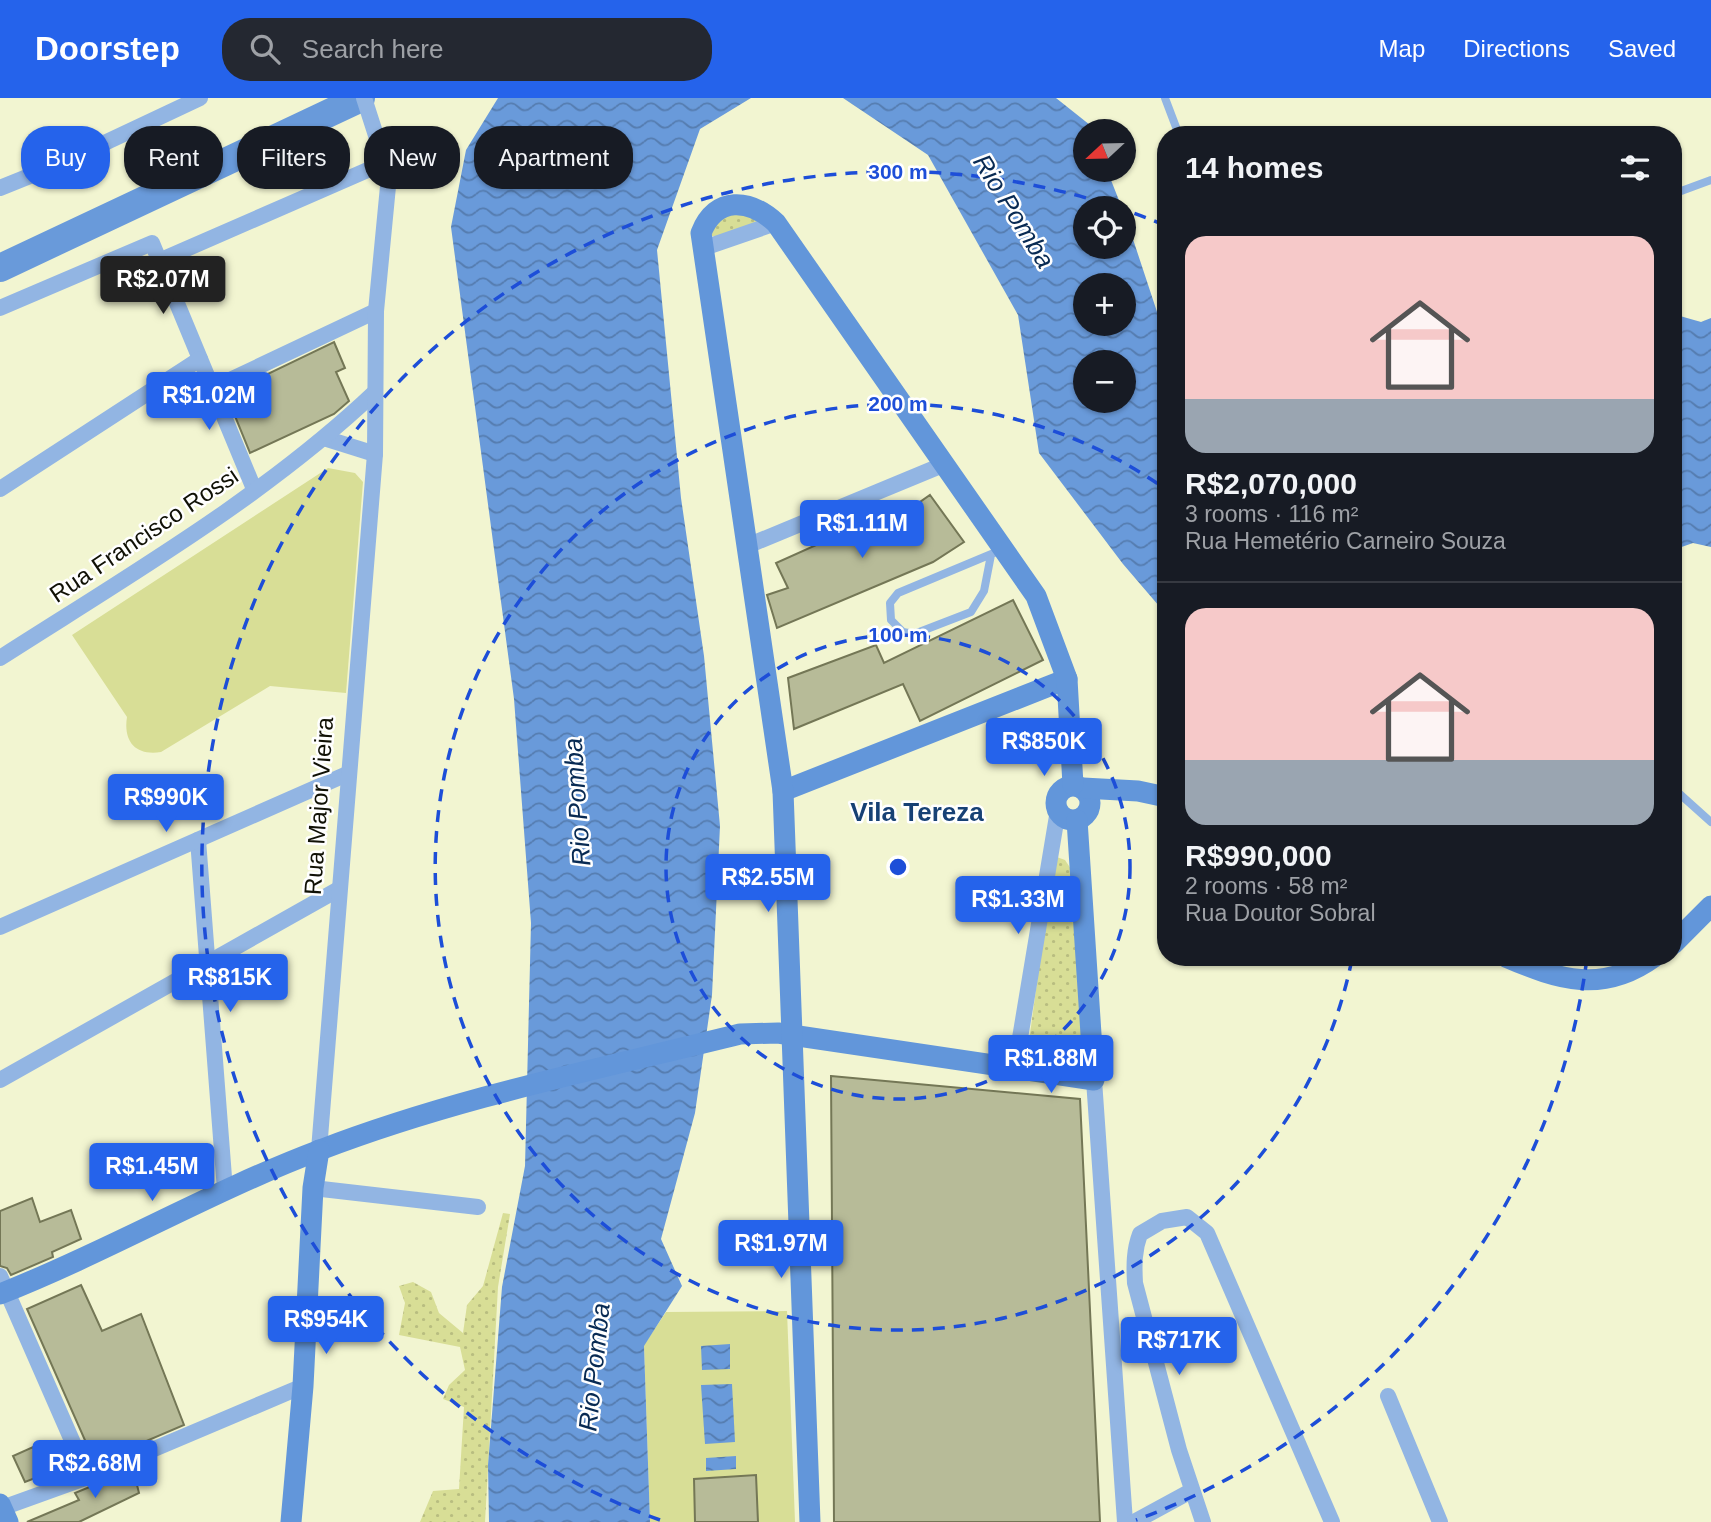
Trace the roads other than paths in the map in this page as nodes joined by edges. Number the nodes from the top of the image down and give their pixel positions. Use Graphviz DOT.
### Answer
graph roads {
  1 [pos="200,98"];
  2 [pos="364,98"];
  3 [pos="1165,98"];
  4 [pos="374,126"];
  5 [pos="1176,126"];
  6 [pos="364,171"];
  7 [pos="1711,180"];
  8 [pos="0,188"];
  9 [pos="388,189"];
  10 [pos="1682,191"];
  11 [pos="776,223"];
  12 [pos="704,248"];
  13 [pos="158,253"];
  14 [pos="0,308"];
  15 [pos="376,312"];
  16 [pos="200,359"];
  17 [pos="211,389"];
  18 [pos="375,392"];
  19 [pos="324,438"];
  20 [pos="375,454"];
  21 [pos="945,464"];
  22 [pos="0,489"];
  23 [pos="254,489"];
  24 [pos="747,546"];
  25 [pos="997,552"];
  26 [pos="0,658"];
  27 [pos="1066,679"];
  28 [pos="347,775"];
  29 [pos="1078,787"];
  30 [pos="783,791"];
  31 [pos="1118,792"];
  32 [pos="1157,795"];
  33 [pos="1682,796"];
  34 [pos="1058,810"];
  35 [pos="1083,815"];
  36 [pos="1711,822"];
  37 [pos="198,840"];
  38 [pos="339,889"];
  39 [pos="1711,906"];
  40 [pos="0,927"];
  41 [pos="1682,935"];
  42 [pos="208,962"];
  43 [pos="1526,966"];
  44 [pos="1636,966"];
  45 [pos="794,1036"];
  46 [pos="1015,1068"];
  47 [pos="0,1080"];
  48 [pos="1094,1080"];
  49 [pos="319,1150"];
  50 [pos="313,1188"];
  51 [pos="226,1190"];
  52 [pos="478,1207"];
  53 [pos="2,1287"];
  54 [pos="303,1386"];
  55 [pos="1388,1396"];
  56 [pos="88,1477"];
  57 [pos="1191,1491"];
  58 [pos="3,1511"];
  59 [pos="290,1522"];
  60 [pos="810,1522"];
  61 [pos="1125,1522"];
  62 [pos="1134,1522"];
  63 [pos="1203,1522"];
  64 [pos="1332,1522"];
  65 [pos="1440,1522"];
  1 -- 8 [label="street"];
  2 -- 4 [label="street, Rua Major Vieira"];
  3 -- 5 [label="lane"];
  6 -- 13 [label="street"];
  7 -- 10 [label="lane"];
  9 -- 15 [label="street, Rua Major Vieira"];
  11 -- 12 [label="street"];
  11 -- 12 [label="street"];
  11 -- 21 [label="street"];
  12 -- 24 [label="street"];
  13 -- 14 [label="street"];
  13 -- 16 [label="street"];
  15 -- 17 [label="street"];
  15 -- 18 [label="street, Rua Major Vieira"];
  16 -- 17 [label="street"];
  16 -- 22 [label="street"];
  17 -- 23 [label="street"];
  18 -- 19 [label="street, Rua Francisco Rossi"];
  18 -- 20 [label="street, Rua Major Vieira"];
  19 -- 20 [label="street"];
  19 -- 23 [label="street, Rua Francisco Rossi"];
  20 -- 28 [label="street, Rua Major Vieira"];
  21 -- 24 [label="street"];
  21 -- 25 [label="street"];
  23 -- 26 [label="street, Rua Francisco Rossi"];
  24 -- 30 [label="street"];
  25 -- 25 [label="lane"];
  25 -- 27 [label="street"];
  27 -- 29 [label="street"];
  27 -- 30 [label="street"];
  28 -- 37 [label="street"];
  28 -- 38 [label="street, Rua Major Vieira"];
  29 -- 31 [label="street"];
  29 -- 34 [label="street"];
  29 -- 35 [label="street"];
  30 -- 45 [label="street"];
  31 -- 32 [label="street"];
  31 -- 35 [label="street"];
  33 -- 36 [label="lane"];
  34 -- 35 [label="street"];
  34 -- 46 [label="street"];
  35 -- 48 [label="street"];
  37 -- 40 [label="street"];
  37 -- 42 [label="street"];
  38 -- 42 [label="street"];
  38 -- 49 [label="street, Rua Major Vieira"];
  39 -- 41 [label="street"];
  42 -- 47 [label="street"];
  42 -- 51 [label="street"];
  43 -- 44 [label="street"];
  45 -- 46 [label="street"];
  45 -- 49 [label="street"];
  45 -- 60 [label="street"];
  46 -- 48 [label="street"];
  48 -- 61 [label="street"];
  49 -- 50 [label="street, Rua Major Vieira"];
  49 -- 51 [label="street"];
  50 -- 52 [label="street"];
  50 -- 54 [label="street, Rua Major Vieira"];
  51 -- 53 [label="street"];
  53 -- 56 [label="street"];
  54 -- 56 [label="street"];
  54 -- 59 [label="street, Rua Major Vieira"];
  55 -- 65 [label="street"];
  56 -- 58 [label="street"];
  57 -- 62 [label="street"];
  57 -- 63 [label="street"];
  57 -- 64 [label="street"];
}
